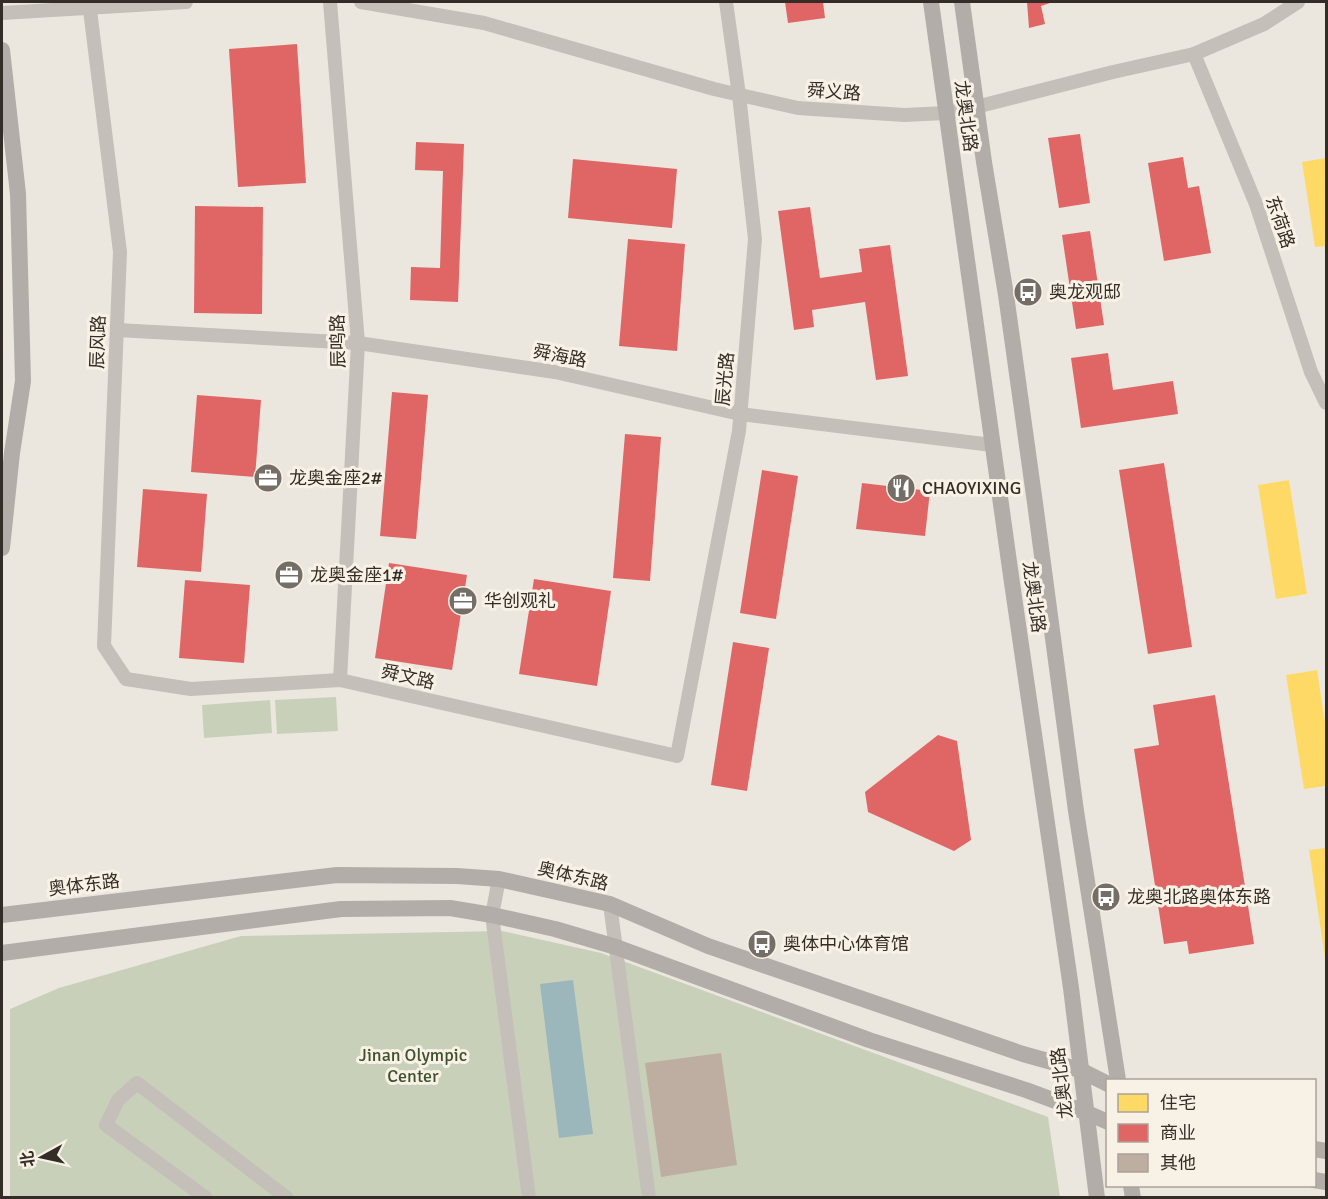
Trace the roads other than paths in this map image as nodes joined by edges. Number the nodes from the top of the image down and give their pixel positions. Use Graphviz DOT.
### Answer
graph roads {
  1 [pos="186,2"];
  2 [pos="330,2"];
  3 [pos="361,2"];
  4 [pos="726,2"];
  5 [pos="931,2"];
  6 [pos="962,2"];
  7 [pos="1298,2"];
  8 [pos="90,4"];
  9 [pos="2,13"];
  10 [pos="2,50"];
  11 [pos="1194,54"];
  12 [pos="740,95"];
  13 [pos="976,107"];
  14 [pos="946,113"];
  15 [pos="117,330"];
  16 [pos="358,343"];
  17 [pos="1326,403"];
  18 [pos="740,414"];
  19 [pos="992,445"];
  20 [pos="2,548"];
  21 [pos="126,679"];
  22 [pos="339,680"];
  23 [pos="677,756"];
  24 [pos="499,879"];
  25 [pos="610,904"];
  26 [pos="2,915"];
  27 [pos="492,915"];
  28 [pos="616,947"];
  29 [pos="2,953"];
  30 [pos="1080,1070"];
  31 [pos="1118,1079"];
  32 [pos="1106,1083"];
  33 [pos="1085,1112"];
  34 [pos="1106,1122"];
  35 [pos="206,1197"];
  36 [pos="287,1197"];
  37 [pos="529,1197"];
  38 [pos="649,1197"];
  39 [pos="1097,1197"];
  1 -- 8 [label="street"];
  2 -- 16 [label="street, 辰鸣路"];
  3 -- 12 [label="street, 舜义路"];
  4 -- 12 [label="street, 辰光路"];
  5 -- 14 [label="main road, 龙奥北路"];
  6 -- 13 [label="main road, 龙奥北路"];
  7 -- 11 [label="street, 舜义路"];
  8 -- 9 [label="street"];
  8 -- 15 [label="street, 辰风路"];
  10 -- 20 [label="main road"];
  11 -- 13 [label="street, 舜义路"];
  11 -- 17 [label="street, 东荷路"];
  12 -- 14 [label="street, 舜义路"];
  12 -- 18 [label="street, 辰光路"];
  13 -- 14 [label="street, 舜义路"];
  13 -- 31 [label="main road, 龙奥北路"];
  14 -- 19 [label="main road, 龙奥北路"];
  15 -- 16 [label="street, 舜海路"];
  15 -- 21 [label="street, 辰风路"];
  16 -- 18 [label="street, 舜海路"];
  16 -- 22 [label="street, 辰鸣路"];
  18 -- 19 [label="street, 舜海路"];
  18 -- 23 [label="street, 辰光路"];
  19 -- 30 [label="main road, 龙奥北路"];
  21 -- 22 [label="street, 舜文路"];
  22 -- 23 [label="street, 舜文路"];
  24 -- 25 [label="main road, 奥体东路"];
  24 -- 26 [label="main road, 奥体东路"];
  24 -- 27 [label="street"];
  25 -- 28 [label="street"];
  25 -- 30 [label="main road, 奥体东路"];
  27 -- 28 [label="main road"];
  27 -- 29 [label="main road"];
  27 -- 37 [label="street"];
  28 -- 33 [label="main road"];
  28 -- 38 [label="street"];
  30 -- 32 [label="main road, 奥体东路"];
  30 -- 33 [label="main road, 龙奥北路"];
  33 -- 34 [label="main road"];
  33 -- 39 [label="main road, 龙奥北路"];
  35 -- 36 [label="street"];
}
